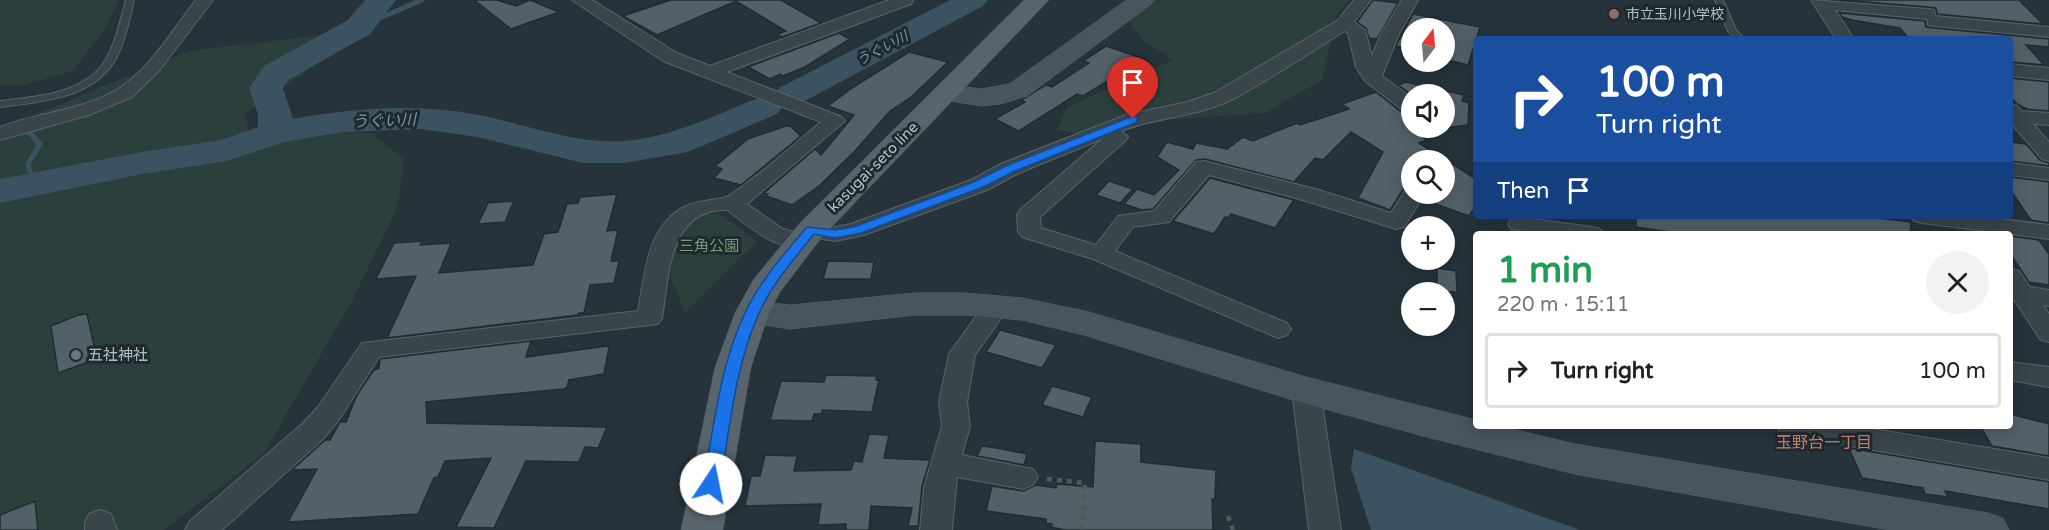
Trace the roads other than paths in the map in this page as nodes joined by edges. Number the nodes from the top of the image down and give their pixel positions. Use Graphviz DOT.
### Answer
graph roads {
  1 [pos="130,0"];
  2 [pos="205,0"];
  3 [pos="580,0"];
  4 [pos="904,0"];
  5 [pos="1037,0"];
  6 [pos="1142,0"];
  7 [pos="1363,0"];
  8 [pos="1410,0"];
  9 [pos="1719,0"];
  10 [pos="1916,0"];
  11 [pos="1820,2"];
  12 [pos="1931,17"];
  13 [pos="1344,24"];
  14 [pos="2049,32"];
  15 [pos="1738,36"];
  16 [pos="1843,36"];
  17 [pos="1947,36"];
  18 [pos="2013,70"];
  19 [pos="708,73"];
  20 [pos="2049,74"];
  21 [pos="1372,78"];
  22 [pos="946,93"];
  23 [pos="1401,100"];
  24 [pos="0,104"];
  25 [pos="2013,113"];
  26 [pos="2013,114"];
  27 [pos="2049,119"];
  28 [pos="1104,132"];
  29 [pos="0,134"];
  30 [pos="2049,155"];
  31 [pos="2013,169"];
  32 [pos="2049,174"];
  33 [pos="733,204"];
  34 [pos="1408,204"];
  35 [pos="1942,219"];
  36 [pos="1974,224"];
  37 [pos="1518,225"];
  38 [pos="1567,231"];
  39 [pos="2049,232"];
  40 [pos="806,236"];
  41 [pos="1101,254"];
  42 [pos="2014,288"];
  43 [pos="2049,298"];
  44 [pos="996,307"];
  45 [pos="752,313"];
  46 [pos="1278,329"];
  47 [pos="2049,333"];
  48 [pos="2013,371"];
  49 [pos="2049,377"];
  50 [pos="1306,390"];
  51 [pos="1809,429"];
  52 [pos="946,464"];
  53 [pos="2049,469"];
  54 [pos="1023,477"];
  55 [pos="201,530"];
  56 [pos="702,530"];
  57 [pos="936,530"];
  58 [pos="1325,530"];
  59 [pos="1988,530"];
  1 -- 24 [label="lane"];
  2 -- 29 [label="street"];
  3 -- 19 [label="street"];
  4 -- 19 [label="street"];
  5 -- 22 [label="main road, kasugai-seto line"];
  6 -- 22 [label="street"];
  7 -- 13 [label="street"];
  8 -- 21 [label="street"];
  9 -- 15 [label="lane"];
  10 -- 12 [label="street"];
  11 -- 12 [label="street"];
  11 -- 16 [label="street"];
  12 -- 14 [label="street"];
  12 -- 17 [label="street"];
  13 -- 21 [label="street"];
  13 -- 28 [label="street"];
  18 -- 20 [label="street"];
  19 -- 33 [label="street"];
  21 -- 23 [label="street"];
  22 -- 40 [label="main road, kasugai-seto line"];
  25 -- 27 [label="street"];
  26 -- 30 [label="street"];
  28 -- 40 [label="street"];
  28 -- 41 [label="street"];
  31 -- 32 [label="street"];
  33 -- 40 [label="street"];
  33 -- 55 [label="street"];
  34 -- 41 [label="street"];
  35 -- 36 [label="street"];
  36 -- 39 [label="street"];
  37 -- 38 [label="street"];
  40 -- 45 [label="main road, kasugai-seto line"];
  41 -- 46 [label="street"];
  42 -- 43 [label="street"];
  42 -- 47 [label="street"];
  44 -- 45 [label="street"];
  44 -- 50 [label="street"];
  44 -- 52 [label="street"];
  45 -- 56 [label="main road, kasugai-seto line"];
  48 -- 49 [label="street"];
  50 -- 58 [label="street"];
  50 -- 59 [label="street"];
  51 -- 53 [label="street"];
  52 -- 54 [label="street"];
  52 -- 57 [label="street"];
}
